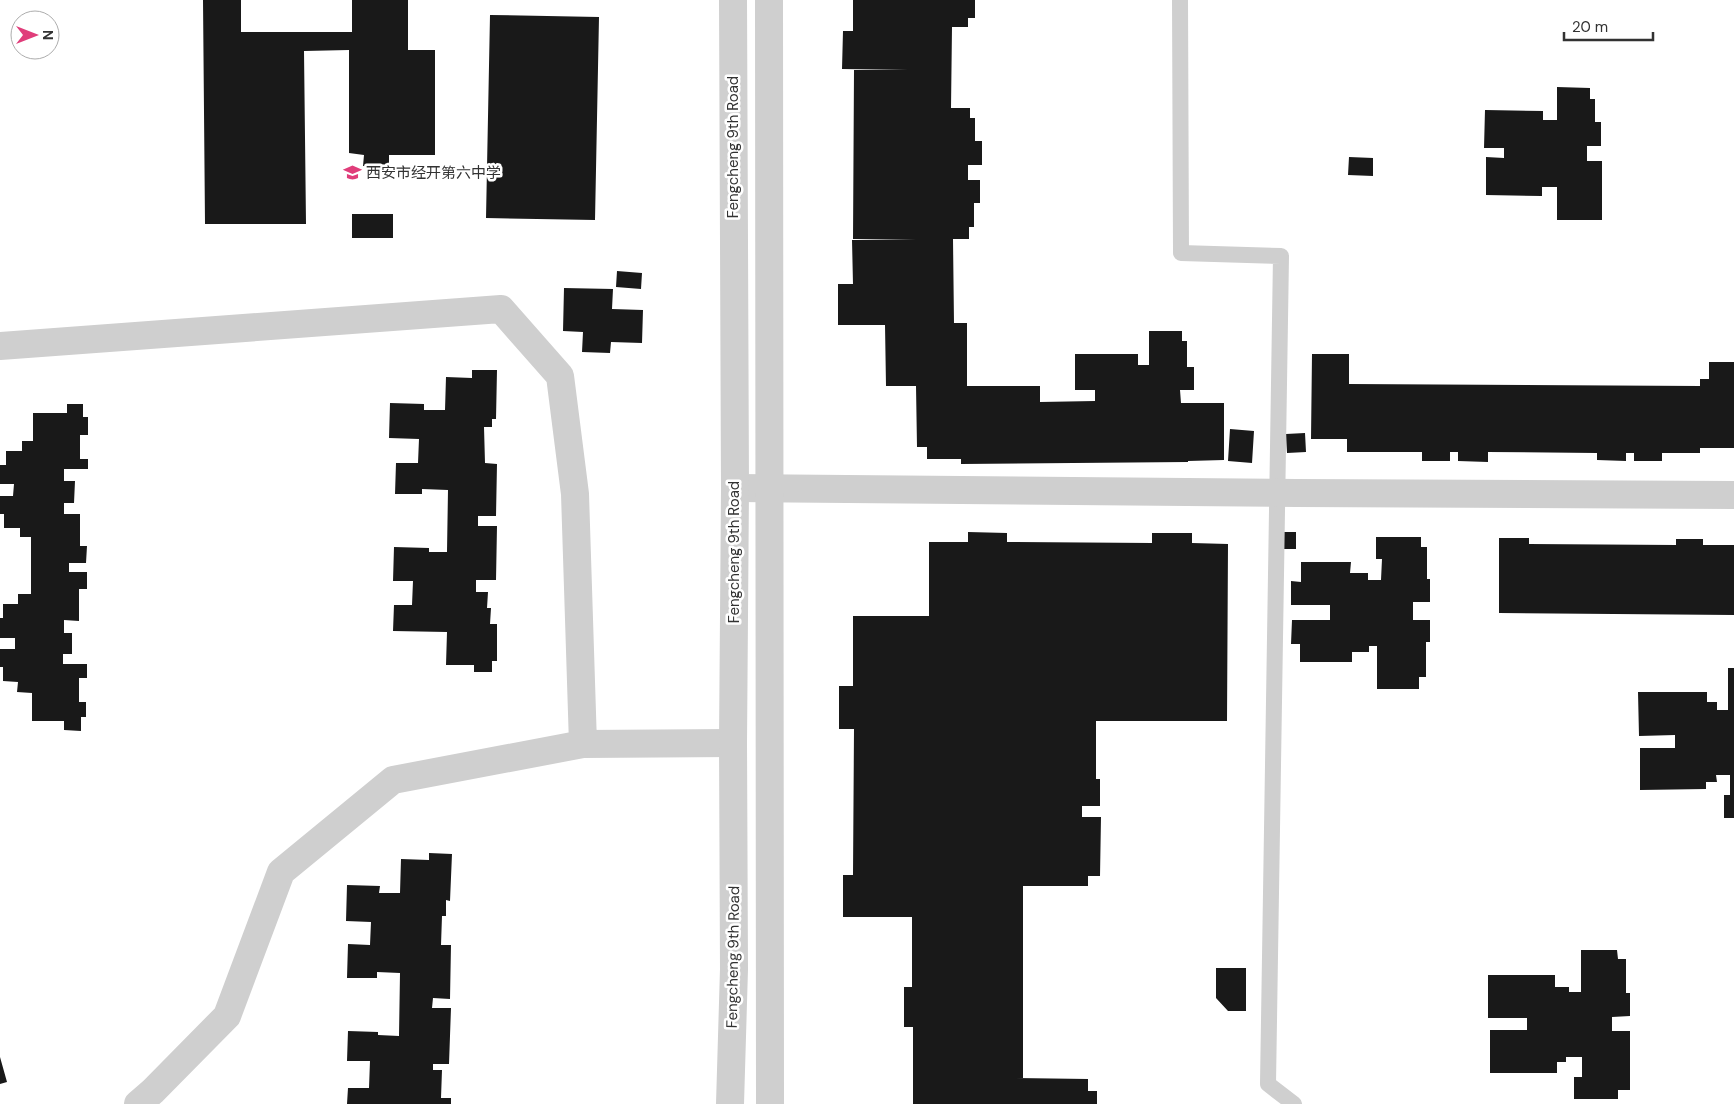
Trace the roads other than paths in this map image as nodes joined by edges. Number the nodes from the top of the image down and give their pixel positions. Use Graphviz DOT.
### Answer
graph roads {
  1 [pos="733,0"];
  2 [pos="769,0"];
  3 [pos="1180,0"];
  4 [pos="0,346"];
  5 [pos="735,488"];
  6 [pos="769,488"];
  7 [pos="1278,492"];
  8 [pos="1734,495"];
  9 [pos="733,743"];
  10 [pos="583,744"];
  11 [pos="138,1104"];
  12 [pos="730,1104"];
  13 [pos="770,1104"];
  14 [pos="1294,1104"];
  1 -- 5 [label="street, Fengcheng 9th Road"];
  2 -- 6 [label="street"];
  3 -- 7 [label="lane"];
  4 -- 10 [label="street"];
  5 -- 6 [label="street"];
  5 -- 9 [label="street, Fengcheng 9th Road"];
  6 -- 7 [label="street"];
  6 -- 13 [label="street"];
  7 -- 8 [label="street"];
  7 -- 14 [label="lane"];
  9 -- 10 [label="street"];
  9 -- 12 [label="street, Fengcheng 9th Road"];
  10 -- 11 [label="street"];
}
